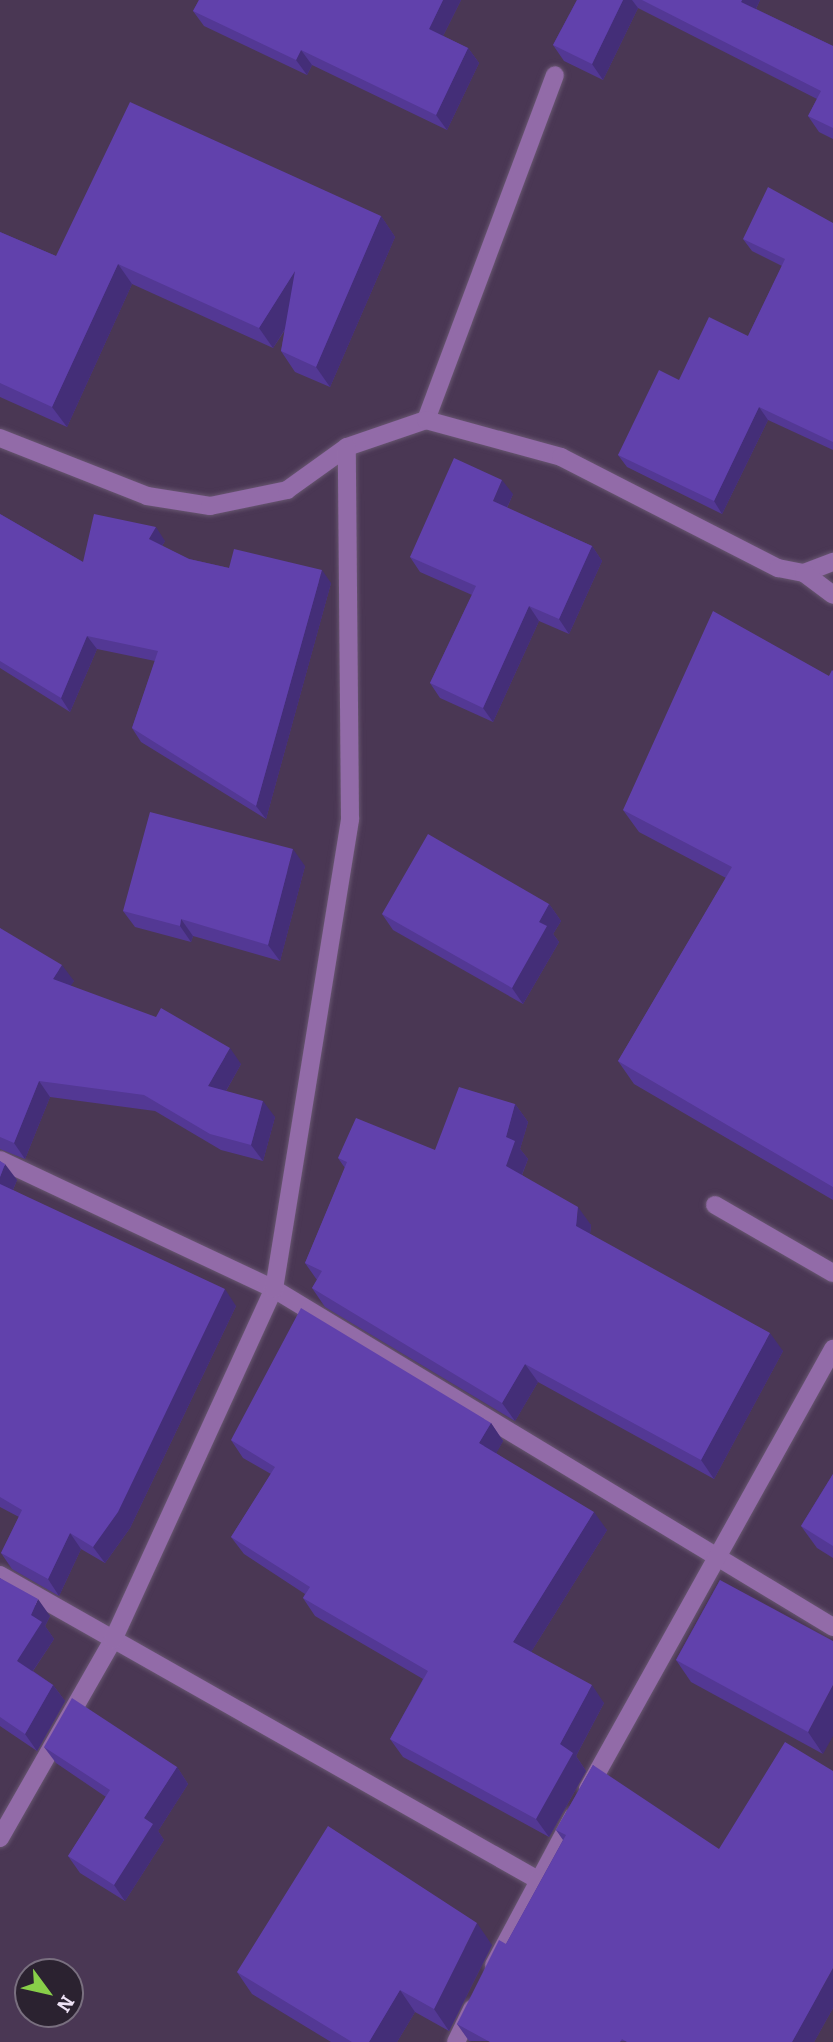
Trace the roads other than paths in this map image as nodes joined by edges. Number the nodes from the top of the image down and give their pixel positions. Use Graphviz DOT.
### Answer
graph roads {
  1 [pos="555,75"];
  2 [pos="426,420"];
  3 [pos="0,438"];
  4 [pos="347,447"];
  5 [pos="833,562"];
  6 [pos="804,573"];
  7 [pos="833,595"];
  8 [pos="0,1160"];
  9 [pos="715,1205"];
  10 [pos="833,1273"];
  11 [pos="274,1289"];
  12 [pos="833,1349"];
  13 [pos="715,1560"];
  14 [pos="0,1575"];
  15 [pos="833,1628"];
  16 [pos="113,1640"];
  17 [pos="0,1838"];
  18 [pos="538,1880"];
  19 [pos="456,2042"];
  1 -- 2 [label="street"];
  2 -- 4 [label="street"];
  2 -- 6 [label="street"];
  3 -- 4 [label="street"];
  4 -- 11 [label="street"];
  5 -- 6 [label="street"];
  6 -- 7 [label="street"];
  8 -- 11 [label="street"];
  9 -- 10 [label="street"];
  11 -- 13 [label="street"];
  11 -- 16 [label="street"];
  12 -- 13 [label="street"];
  13 -- 15 [label="street"];
  13 -- 18 [label="street"];
  14 -- 16 [label="street"];
  16 -- 17 [label="street"];
  16 -- 18 [label="street"];
  18 -- 19 [label="street"];
}
